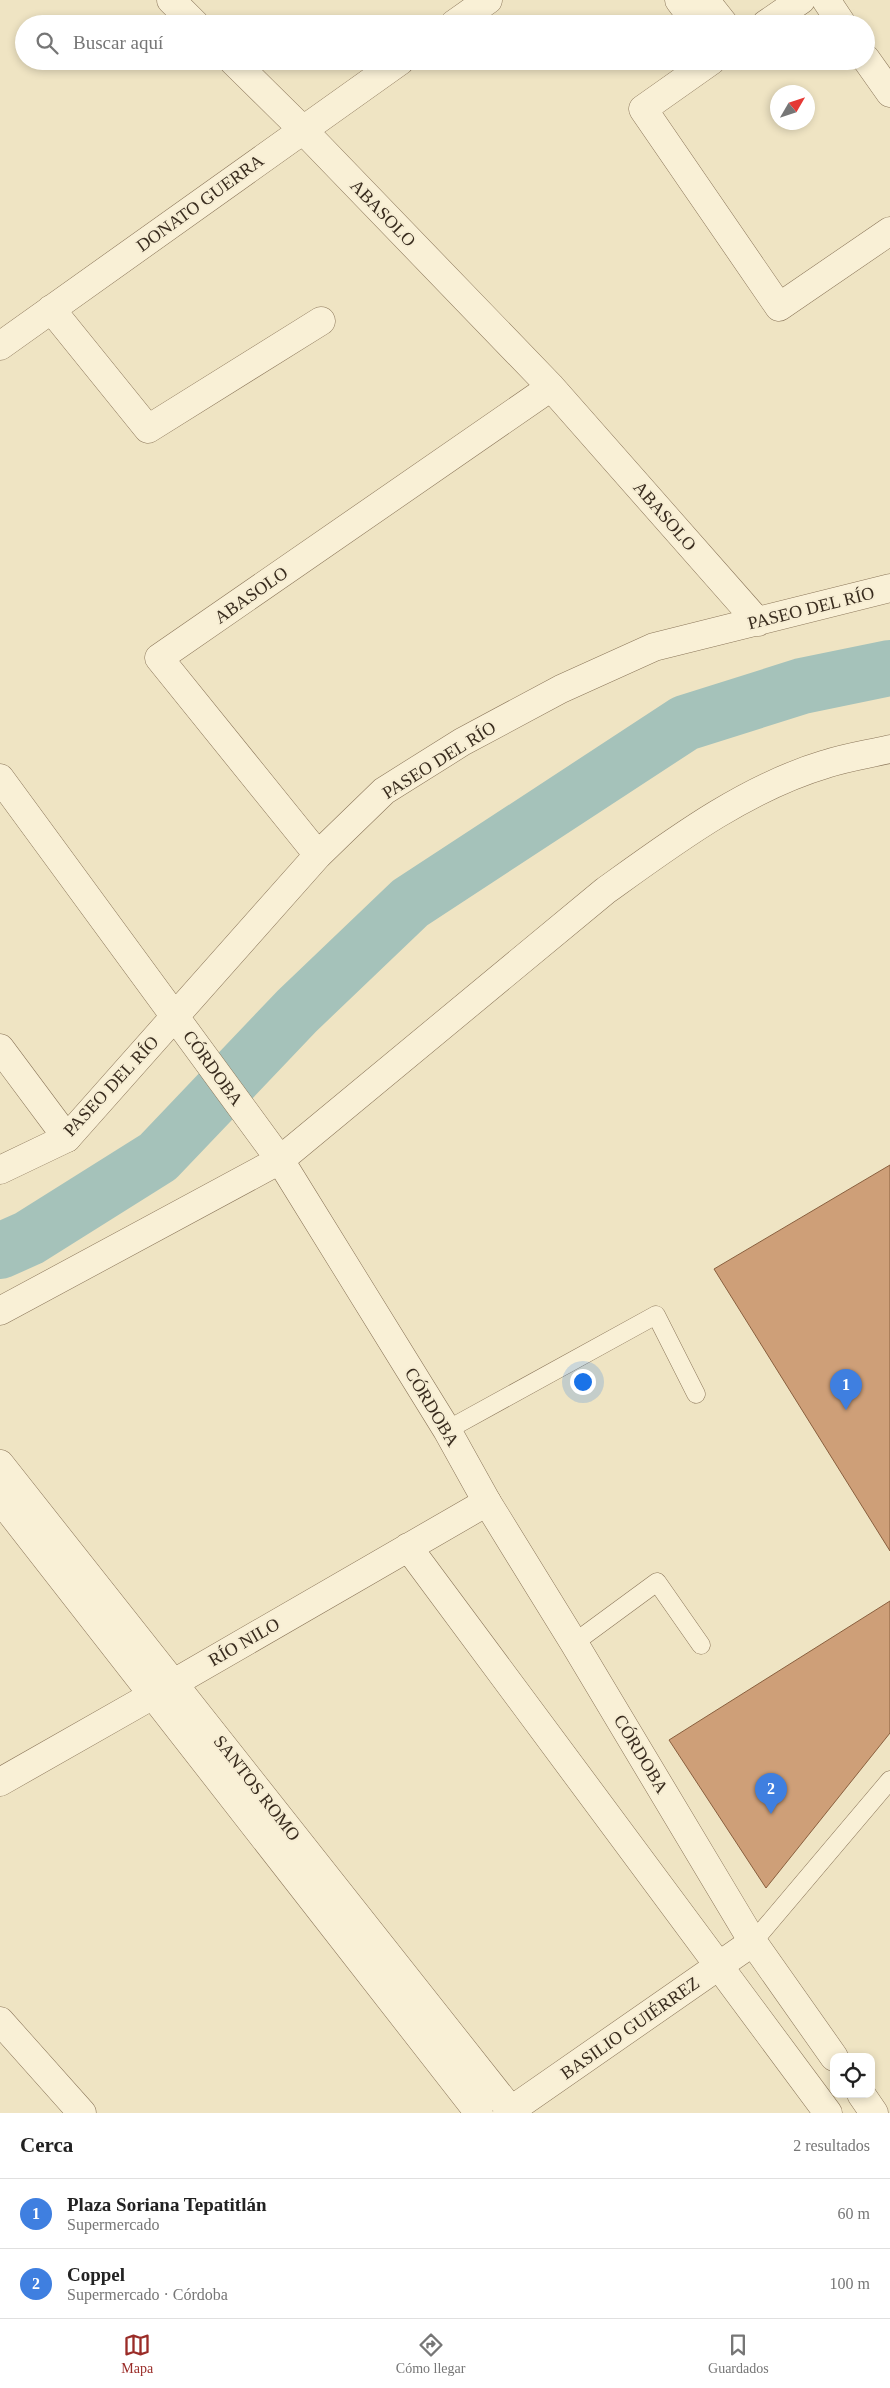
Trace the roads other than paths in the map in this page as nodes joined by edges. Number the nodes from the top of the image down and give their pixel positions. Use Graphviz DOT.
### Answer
graph roads {
  1 [pos="171,0"];
  2 [pos="488,0"];
  3 [pos="679,0"];
  4 [pos="705,0"];
  5 [pos="801,0"];
  6 [pos="826,0"];
  7 [pos="186,15"];
  8 [pos="467,15"];
  9 [pos="690,15"];
  10 [pos="717,15"];
  11 [pos="779,15"];
  12 [pos="836,15"];
  13 [pos="242,70"];
  14 [pos="387,70"];
  15 [pos="698,70"];
  16 [pos="874,70"];
  17 [pos="890,93"];
  18 [pos="303,130"];
  19 [pos="890,231"];
  20 [pos="51,309"];
  21 [pos="321,321"];
  22 [pos="0,346"];
  23 [pos="551,387"];
  24 [pos="890,588"];
  25 [pos="758,622"];
  26 [pos="890,749"];
  27 [pos="0,778"];
  28 [pos="318,855"];
  29 [pos="182,1027"];
  30 [pos="0,1048"];
  31 [pos="67,1138"];
  32 [pos="273,1149"];
  33 [pos="0,1170"];
  34 [pos="0,1311"];
  35 [pos="696,1394"];
  36 [pos="447,1430"];
  37 [pos="0,1464"];
  38 [pos="0,1499"];
  39 [pos="487,1502"];
  40 [pos="408,1547"];
  41 [pos="574,1642"];
  42 [pos="701,1645"];
  43 [pos="163,1688"];
  44 [pos="890,1780"];
  45 [pos="0,1782"];
  46 [pos="753,1942"];
  47 [pos="719,1966"];
  48 [pos="0,2021"];
  49 [pos="831,2053"];
  50 [pos="864,2098"];
  51 [pos="510,2112"];
  52 [pos="82,2113"];
  53 [pos="479,2113"];
  54 [pos="828,2113"];
  55 [pos="874,2113"];
  1 -- 7 [label="street"];
  2 -- 8 [label="street"];
  3 -- 9 [label="street"];
  4 -- 10 [label="street"];
  5 -- 11 [label="street"];
  6 -- 12 [label="street"];
  13 -- 18 [label="street, ABASOLO"];
  14 -- 18 [label="street, DONATO GUERRA"];
  15 -- 19 [label="street"];
  16 -- 17 [label="street"];
  18 -- 20 [label="street, DONATO GUERRA"];
  18 -- 23 [label="street, ABASOLO"];
  20 -- 21 [label="street"];
  20 -- 22 [label="street, DONATO GUERRA"];
  23 -- 25 [label="street, ABASOLO"];
  23 -- 28 [label="street, ABASOLO"];
  24 -- 25 [label="street, PASEO DEL RÍO"];
  25 -- 28 [label="street, PASEO DEL RÍO"];
  26 -- 32 [label="street"];
  27 -- 29 [label="street, CÓRDOBA"];
  28 -- 29 [label="street, PASEO DEL RÍO"];
  29 -- 31 [label="street, PASEO DEL RÍO"];
  29 -- 32 [label="street, CÓRDOBA"];
  30 -- 31 [label="street"];
  31 -- 33 [label="street, PASEO DEL RÍO"];
  32 -- 34 [label="street"];
  32 -- 36 [label="street, CÓRDOBA"];
  35 -- 36 [label="lane"];
  36 -- 39 [label="street, CÓRDOBA"];
  37 -- 43 [label="street, SANTOS ROMO"];
  38 -- 43 [label="street, SANTOS ROMO"];
  39 -- 40 [label="street, RÍO NILO"];
  39 -- 41 [label="street, CÓRDOBA"];
  40 -- 43 [label="street, RÍO NILO"];
  40 -- 47 [label="street"];
  41 -- 42 [label="lane"];
  41 -- 46 [label="street, CÓRDOBA"];
  43 -- 45 [label="street, RÍO NILO"];
  43 -- 51 [label="street, SANTOS ROMO"];
  43 -- 53 [label="street, SANTOS ROMO"];
  44 -- 46 [label="lane"];
  46 -- 47 [label="street, BASILIO GUIÉRREZ"];
  46 -- 49 [label="street, CÓRDOBA"];
  47 -- 51 [label="street, BASILIO GUIÉRREZ"];
  47 -- 54 [label="street"];
  48 -- 52 [label="street"];
  50 -- 55 [label="street"];
}
